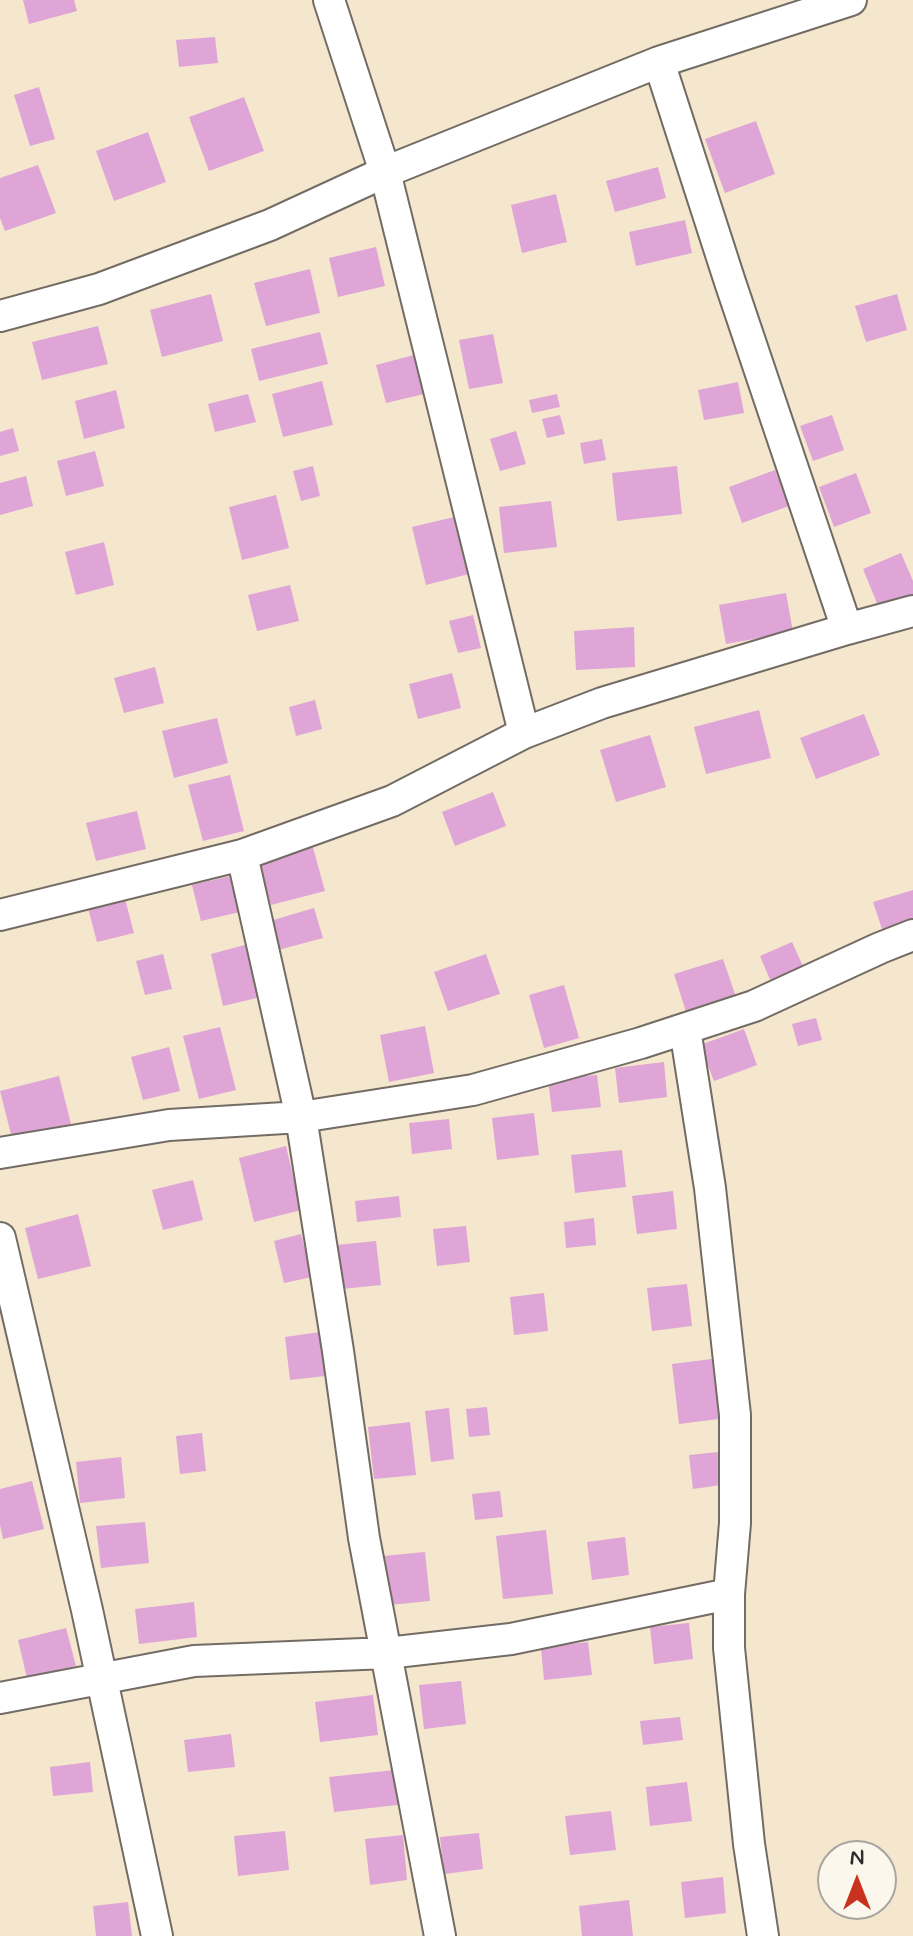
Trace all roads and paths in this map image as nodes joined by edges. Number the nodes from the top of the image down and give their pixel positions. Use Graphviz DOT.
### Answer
graph roads {
  1 [pos="329,0"];
  2 [pos="848,1"];
  3 [pos="659,62"];
  4 [pos="385,172"];
  5 [pos="0,316"];
  6 [pos="913,611"];
  7 [pos="847,629"];
  8 [pos="524,733"];
  9 [pos="242,855"];
  10 [pos="0,915"];
  11 [pos="913,935"];
  12 [pos="685,1029"];
  13 [pos="301,1117"];
  14 [pos="0,1153"];
  15 [pos="0,1238"];
  16 [pos="729,1594"];
  17 [pos="387,1653"];
  18 [pos="102,1678"];
  19 [pos="0,1698"];
  20 [pos="157,1936"];
  21 [pos="440,1936"];
  22 [pos="763,1936"];
  1 -- 4 [label="street"];
  2 -- 3 [label="street"];
  3 -- 4 [label="street"];
  3 -- 7 [label="street"];
  4 -- 5 [label="street"];
  4 -- 8 [label="street"];
  6 -- 7 [label="street"];
  7 -- 8 [label="street"];
  8 -- 9 [label="street"];
  9 -- 10 [label="street"];
  9 -- 13 [label="street"];
  11 -- 12 [label="street"];
  12 -- 13 [label="street"];
  12 -- 16 [label="street"];
  13 -- 14 [label="street"];
  13 -- 17 [label="street"];
  15 -- 18 [label="street"];
  16 -- 17 [label="street"];
  16 -- 22 [label="street"];
  17 -- 18 [label="street"];
  17 -- 21 [label="street"];
  18 -- 19 [label="street"];
  18 -- 20 [label="street"];
}
